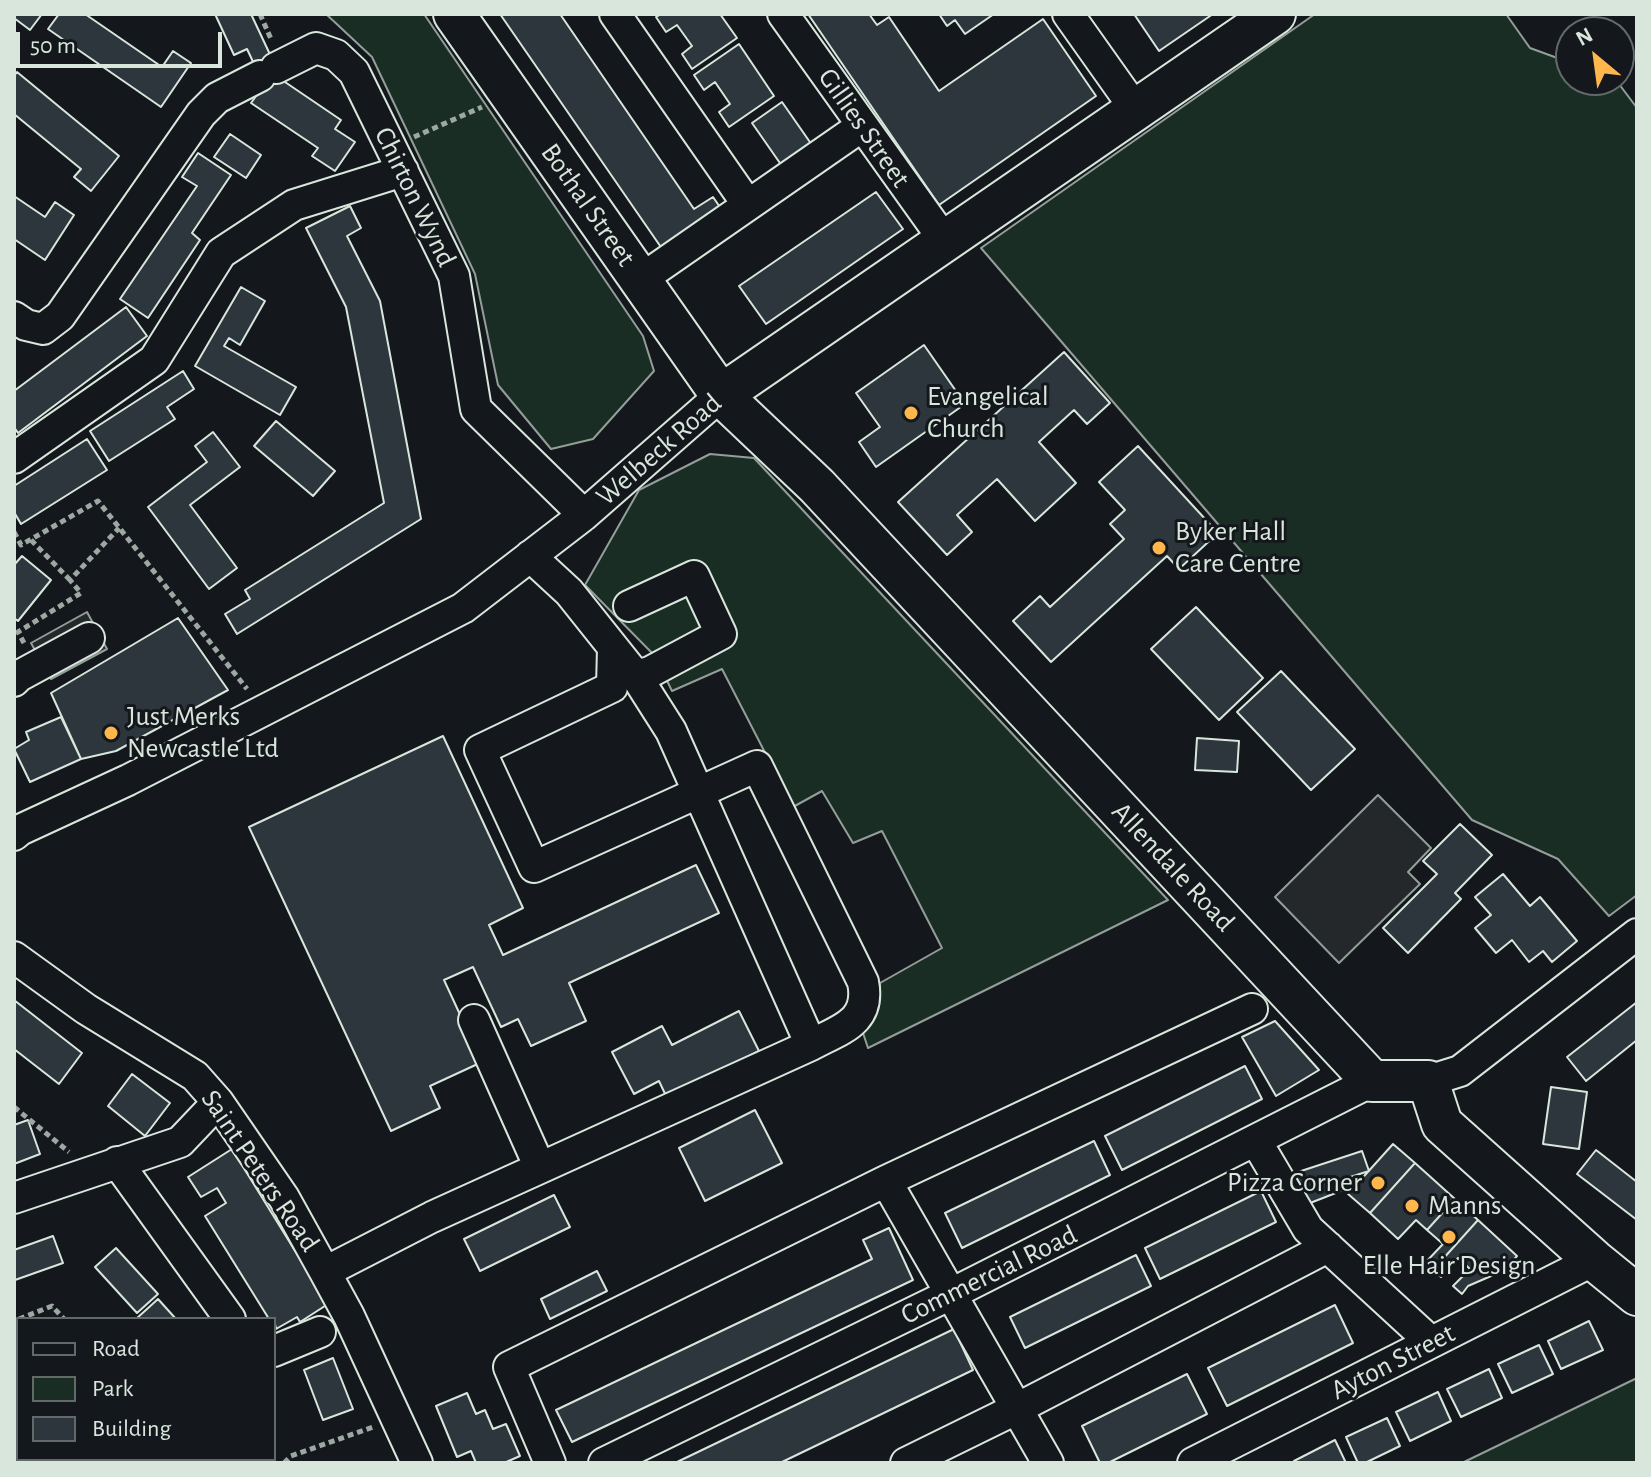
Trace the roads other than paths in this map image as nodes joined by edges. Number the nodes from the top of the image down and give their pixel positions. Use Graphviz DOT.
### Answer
graph roads {
  1 [pos="454,14"];
  2 [pos="615,14"];
  3 [pos="783,14"];
  4 [pos="1068,14"];
  5 [pos="1275,14"];
  6 [pos="1136,110"];
  7 [pos="862,126"];
  8 [pos="397,159"];
  9 [pos="748,205"];
  10 [pos="945,241"];
  11 [pos="640,280"];
  12 [pos="14,317"];
  13 [pos="721,395"];
  14 [pos="14,458"];
  15 [pos="584,515"];
  16 [pos="530,556"];
  17 [pos="629,606"];
  18 [pos="89,638"];
  19 [pos="613,648"];
  20 [pos="25,674"];
  21 [pos="636,676"];
  22 [pos="699,794"];
  23 [pos="14,835"];
  24 [pos="1637,934"];
  25 [pos="14,957"];
  26 [pos="1252,1009"];
  27 [pos="474,1020"];
  28 [pos="811,1045"];
  29 [pos="1372,1081"];
  30 [pos="1428,1081"];
  31 [pos="218,1102"];
  32 [pos="1256,1141"];
  33 [pos="117,1162"];
  34 [pos="540,1168"];
  35 [pos="886,1181"];
  36 [pos="14,1198"];
  37 [pos="1328,1247"];
  38 [pos="1594,1260"];
  39 [pos="325,1272"];
  40 [pos="951,1294"];
  41 [pos="1637,1295"];
  42 [pos="229,1317"];
  43 [pos="320,1332"];
  44 [pos="1431,1342"];
  45 [pos="276,1350"];
  46 [pos="1018,1408"];
  47 [pos="417,1463"];
  48 [pos="550,1463"];
  49 [pos="604,1463"];
  50 [pos="906,1463"];
  51 [pos="1048,1463"];
  52 [pos="1193,1463"];
  1 -- 11 [label="main road, Bothal Street"];
  2 -- 9 [label="street"];
  3 -- 7 [label="street, Gillies Street"];
  4 -- 6 [label="street"];
  5 -- 6 [label="main road, Welbeck Road"];
  6 -- 10 [label="main road, Welbeck Road"];
  7 -- 9 [label="street"];
  7 -- 10 [label="street, Gillies Street"];
  8 -- 12 [label="street, Chirton Wynd"];
  8 -- 14 [label="street"];
  8 -- 15 [label="street, Chirton Wynd"];
  9 -- 11 [label="street"];
  10 -- 13 [label="main road, Welbeck Road"];
  11 -- 13 [label="main road, Bothal Street"];
  13 -- 15 [label="street, Welbeck Road"];
  13 -- 29 [label="main road, Allendale Road"];
  15 -- 16 [label="street, Welbeck Road"];
  16 -- 19 [label="street"];
  16 -- 23 [label="street, Welbeck Road"];
  17 -- 21 [label="street"];
  18 -- 20 [label="street"];
  19 -- 21 [label="street"];
  19 -- 22 [label="street"];
  21 -- 22 [label="street"];
  22 -- 28 [label="street"];
  22 -- 28 [label="street"];
  24 -- 30 [label="street"];
  25 -- 31 [label="street, Saint Peters Road"];
  26 -- 35 [label="street"];
  27 -- 34 [label="street"];
  28 -- 34 [label="street"];
  29 -- 30 [label="main road"];
  29 -- 32 [label="street, Commercial Road"];
  30 -- 38 [label="main road"];
  31 -- 33 [label="street"];
  31 -- 39 [label="street, Saint Peters Road"];
  32 -- 37 [label="street"];
  32 -- 40 [label="street, Commercial Road"];
  33 -- 36 [label="street"];
  33 -- 42 [label="street"];
  34 -- 39 [label="street"];
  35 -- 40 [label="street"];
  35 -- 48 [label="street"];
  37 -- 44 [label="street"];
  37 -- 46 [label="street"];
  38 -- 41 [label="main road"];
  38 -- 44 [label="street, Ayton Street"];
  39 -- 47 [label="street, Saint Peters Road"];
  40 -- 46 [label="street"];
  40 -- 49 [label="street, Commercial Road"];
  43 -- 45 [label="street"];
  44 -- 52 [label="street, Ayton Street"];
  46 -- 50 [label="street"];
  46 -- 51 [label="street"];
}
